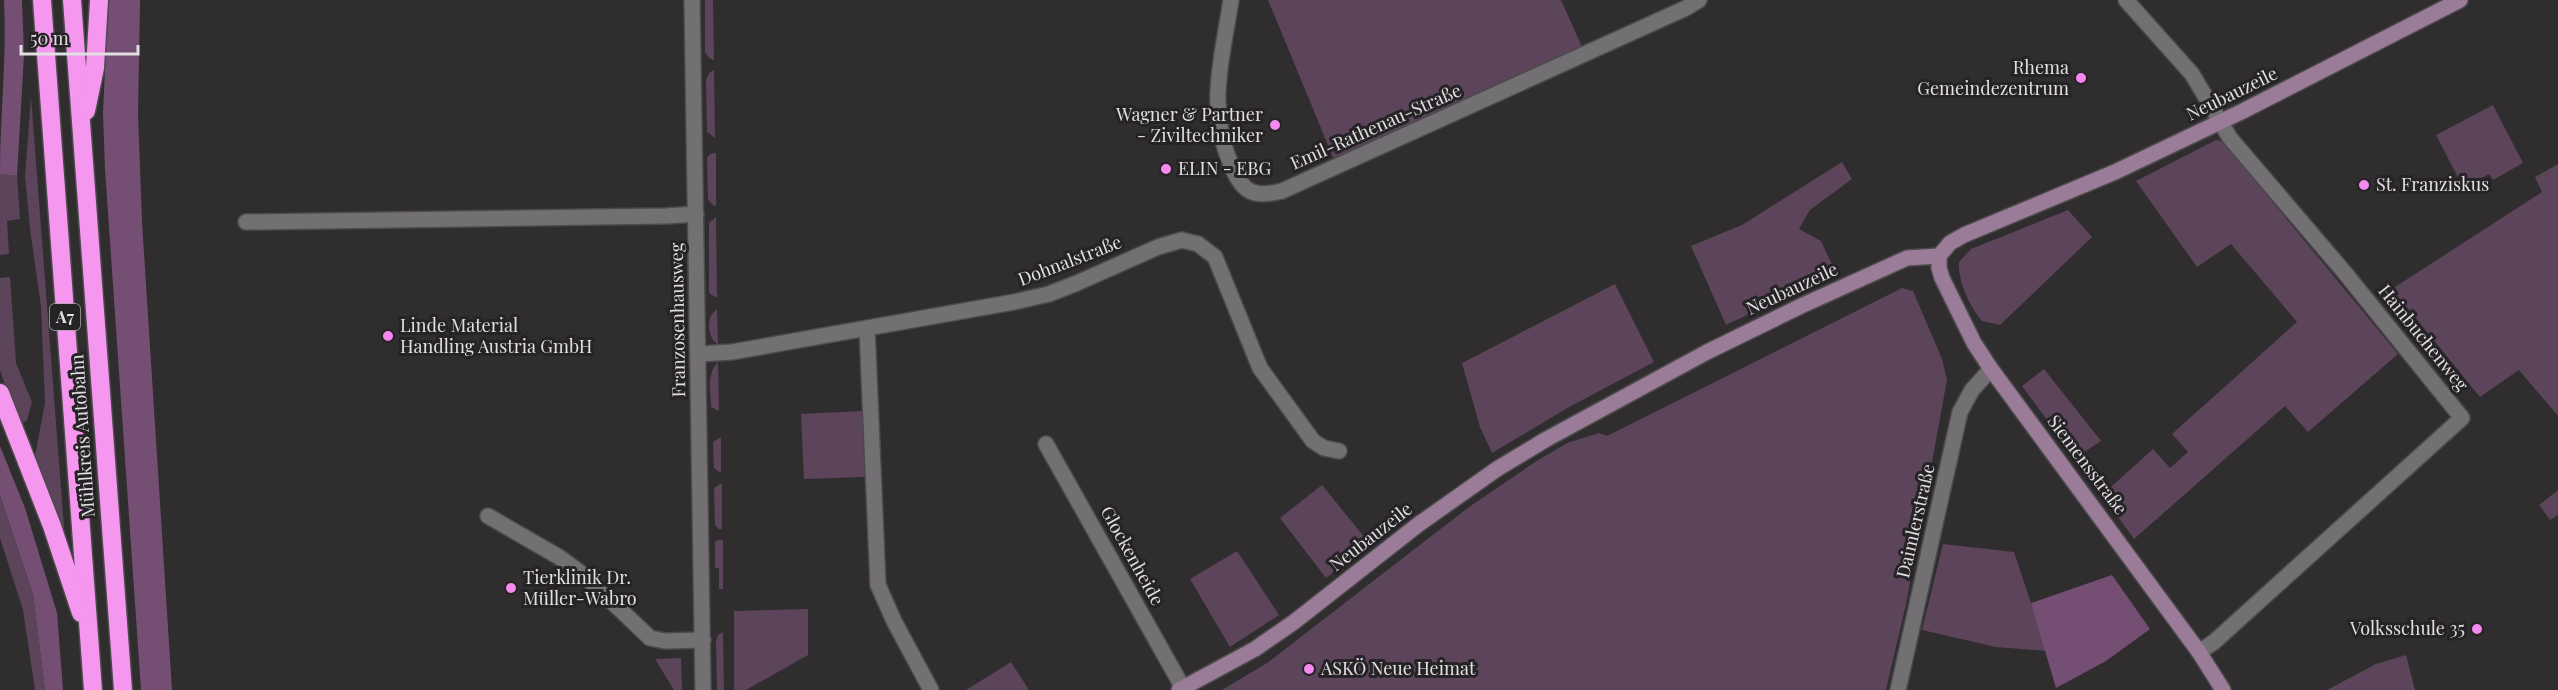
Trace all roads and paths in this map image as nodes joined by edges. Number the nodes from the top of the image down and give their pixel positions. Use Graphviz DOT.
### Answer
graph roads {
  1 [pos="42,0"];
  2 [pos="72,0"];
  3 [pos="99,0"];
  4 [pos="692,0"];
  5 [pos="1231,0"];
  6 [pos="1698,0"];
  7 [pos="2127,0"];
  8 [pos="2460,0"];
  9 [pos="2221,122"];
  10 [pos="82,130"];
  11 [pos="696,214"];
  12 [pos="246,222"];
  13 [pos="1939,256"];
  14 [pos="867,328"];
  15 [pos="698,354"];
  16 [pos="1991,369"];
  17 [pos="0,393"];
  18 [pos="1047,444"];
  19 [pos="1339,451"];
  20 [pos="488,516"];
  21 [pos="88,634"];
  22 [pos="703,640"];
  23 [pos="2199,652"];
  24 [pos="1181,689"];
  25 [pos="93,690"];
  26 [pos="123,690"];
  27 [pos="703,690"];
  28 [pos="931,690"];
  29 [pos="1898,690"];
  30 [pos="2223,690"];
  1 -- 21 [label="highway, Mühlkreis Autobahn / A7"];
  2 -- 10 [label="highway, Mühlkreis Autobahn / A7"];
  3 -- 10 [label="highway"];
  4 -- 11 [label="street, Franzosenhausweg"];
  5 -- 6 [label="street, Emil-Rathenau-Straße"];
  7 -- 9 [label="street"];
  8 -- 9 [label="street, Neubauzeile"];
  9 -- 13 [label="street, Neubauzeile"];
  9 -- 23 [label="street, Hainbuchenweg"];
  10 -- 26 [label="highway, Mühlkreis Autobahn / A7"];
  11 -- 12 [label="street"];
  11 -- 15 [label="street, Franzosenhausweg"];
  13 -- 16 [label="street, Siemensstraße"];
  13 -- 24 [label="street, Neubauzeile"];
  14 -- 15 [label="street, Dohnalstraße"];
  14 -- 19 [label="street, Dohnalstraße"];
  14 -- 28 [label="street"];
  15 -- 22 [label="street, Franzosenhausweg"];
  16 -- 23 [label="street, Siemensstraße"];
  16 -- 29 [label="street, Daimlerstraße"];
  17 -- 21 [label="highway"];
  18 -- 24 [label="street, Glockenheide"];
  20 -- 22 [label="street"];
  21 -- 25 [label="highway, Mühlkreis Autobahn / A7"];
  22 -- 27 [label="street, Franzosenhausweg"];
  23 -- 30 [label="street, Siemensstraße"];
}
